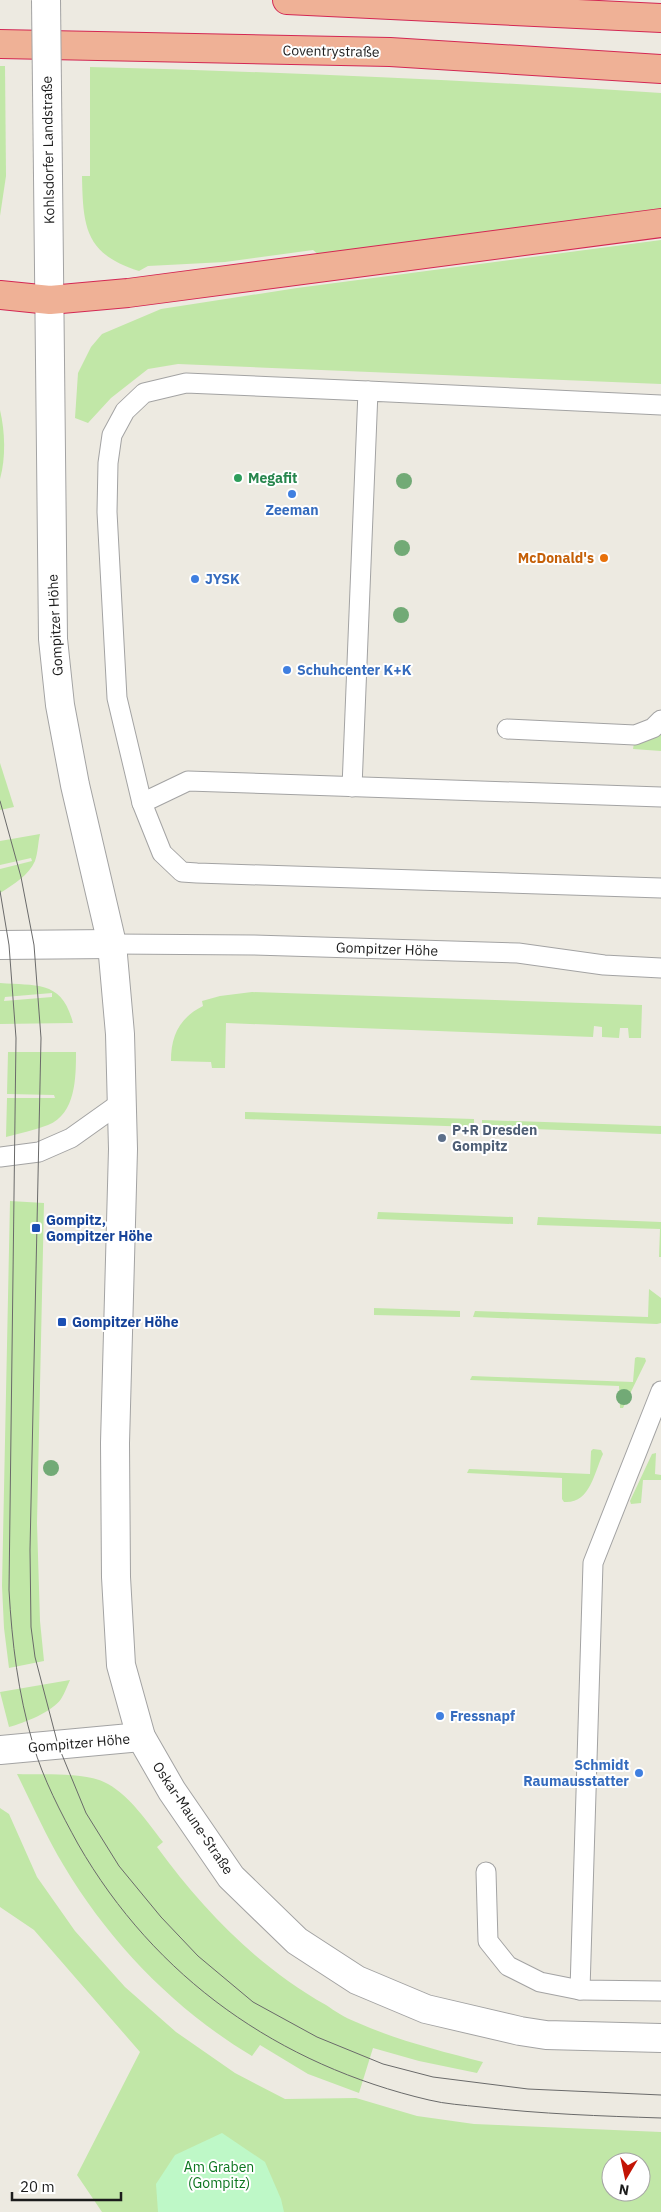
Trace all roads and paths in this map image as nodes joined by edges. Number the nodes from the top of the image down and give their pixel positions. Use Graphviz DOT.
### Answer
graph roads {
  1 [pos="46,0"];
  2 [pos="287,0"];
  3 [pos="380,1"];
  4 [pos="661,18"];
  5 [pos="0,44"];
  6 [pos="661,69"];
  7 [pos="661,223"];
  8 [pos="0,296"];
  9 [pos="50,300"];
  10 [pos="368,391"];
  11 [pos="661,405"];
  12 [pos="661,720"];
  13 [pos="508,729"];
  14 [pos="352,787"];
  15 [pos="661,798"];
  16 [pos="142,803"];
  17 [pos="661,888"];
  18 [pos="112,944"];
  19 [pos="0,945"];
  20 [pos="661,968"];
  21 [pos="123,1100"];
  22 [pos="0,1157"];
  23 [pos="661,1391"];
  24 [pos="141,1738"];
  25 [pos="0,1750"];
  26 [pos="486,1872"];
  27 [pos="580,1990"];
  28 [pos="661,1991"];
  29 [pos="661,2038"];
  1 -- 9 [label="street, Kohlsdorfer Landstraße, bridge"];
  2 -- 3 [label="highway"];
  3 -- 4 [label="highway"];
  5 -- 6 [label="highway, Coventrystraße"];
  7 -- 9 [label="highway"];
  8 -- 9 [label="highway"];
  9 -- 18 [label="street, Gompitzer Höhe"];
  10 -- 11 [label="lane"];
  10 -- 14 [label="lane"];
  10 -- 16 [label="lane"];
  12 -- 13 [label="lane"];
  14 -- 15 [label="lane"];
  14 -- 16 [label="lane"];
  16 -- 17 [label="lane"];
  18 -- 19 [label="street, Gompitzer Höhe"];
  18 -- 20 [label="lane, Gompitzer Höhe"];
  18 -- 21 [label="street, Gompitzer Höhe"];
  21 -- 22 [label="lane"];
  21 -- 24 [label="street, Gompitzer Höhe"];
  23 -- 27 [label="lane"];
  24 -- 25 [label="street, Gompitzer Höhe"];
  24 -- 29 [label="street, Oskar-Maune-Straße"];
  26 -- 27 [label="lane"];
  27 -- 28 [label="lane"];
}
